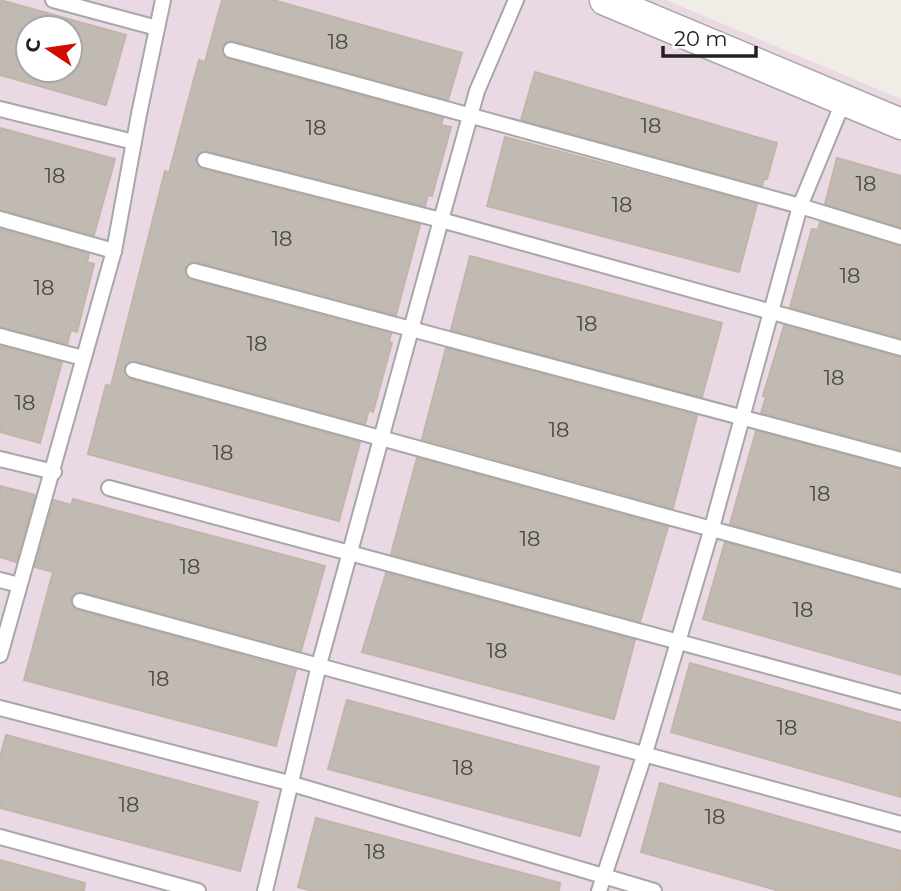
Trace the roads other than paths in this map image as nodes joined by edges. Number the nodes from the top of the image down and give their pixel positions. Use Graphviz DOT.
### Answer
graph roads {
  1 [pos="53,0"];
  2 [pos="163,0"];
  3 [pos="516,0"];
  4 [pos="605,0"];
  5 [pos="157,28"];
  6 [pos="231,50"];
  7 [pos="844,100"];
  8 [pos="0,109"];
  9 [pos="471,118"];
  10 [pos="901,124"];
  11 [pos="134,142"];
  12 [pos="205,160"];
  13 [pos="800,206"];
  14 [pos="0,219"];
  15 [pos="441,220"];
  16 [pos="901,237"];
  17 [pos="114,251"];
  18 [pos="194,271"];
  19 [pos="773,314"];
  20 [pos="412,330"];
  21 [pos="0,336"];
  22 [pos="901,348"];
  23 [pos="83,358"];
  24 [pos="133,369"];
  25 [pos="741,418"];
  26 [pos="381,439"];
  27 [pos="0,459"];
  28 [pos="901,460"];
  29 [pos="54,472"];
  30 [pos="109,488"];
  31 [pos="711,531"];
  32 [pos="350,554"];
  33 [pos="0,580"];
  34 [pos="901,581"];
  35 [pos="19,585"];
  36 [pos="80,601"];
  37 [pos="676,642"];
  38 [pos="0,655"];
  39 [pos="319,666"];
  40 [pos="901,702"];
  41 [pos="0,708"];
  42 [pos="645,753"];
  43 [pos="289,783"];
  44 [pos="901,824"];
  45 [pos="0,837"];
  46 [pos="600,884"];
  47 [pos="198,891"];
  48 [pos="265,891"];
  49 [pos="654,891"];
  1 -- 5 [label="lane"];
  2 -- 5 [label="lane"];
  3 -- 9 [label="lane"];
  4 -- 7 [label="street"];
  5 -- 11 [label="lane"];
  6 -- 9 [label="lane"];
  7 -- 10 [label="street"];
  7 -- 13 [label="lane"];
  8 -- 11 [label="lane"];
  9 -- 13 [label="lane"];
  9 -- 15 [label="lane"];
  11 -- 17 [label="lane"];
  12 -- 15 [label="lane"];
  13 -- 16 [label="lane"];
  13 -- 19 [label="lane"];
  14 -- 17 [label="lane"];
  15 -- 19 [label="lane"];
  15 -- 20 [label="lane"];
  17 -- 23 [label="lane"];
  18 -- 20 [label="lane"];
  19 -- 22 [label="lane"];
  19 -- 25 [label="lane"];
  20 -- 25 [label="lane"];
  20 -- 26 [label="lane"];
  21 -- 23 [label="lane"];
  23 -- 29 [label="lane"];
  24 -- 26 [label="lane"];
  25 -- 28 [label="lane"];
  25 -- 31 [label="lane"];
  26 -- 31 [label="lane"];
  26 -- 32 [label="lane"];
  27 -- 29 [label="lane"];
  29 -- 35 [label="lane"];
  30 -- 32 [label="lane"];
  31 -- 34 [label="lane"];
  31 -- 37 [label="lane"];
  32 -- 37 [label="lane"];
  32 -- 39 [label="lane"];
  33 -- 35 [label="lane"];
  35 -- 38 [label="lane"];
  36 -- 39 [label="lane"];
  37 -- 40 [label="lane"];
  37 -- 42 [label="lane"];
  39 -- 42 [label="lane"];
  39 -- 43 [label="lane"];
  41 -- 43 [label="lane"];
  42 -- 44 [label="lane"];
  42 -- 46 [label="lane"];
  43 -- 46 [label="lane"];
  43 -- 48 [label="lane"];
  45 -- 47 [label="lane"];
  46 -- 49 [label="lane"];
}
